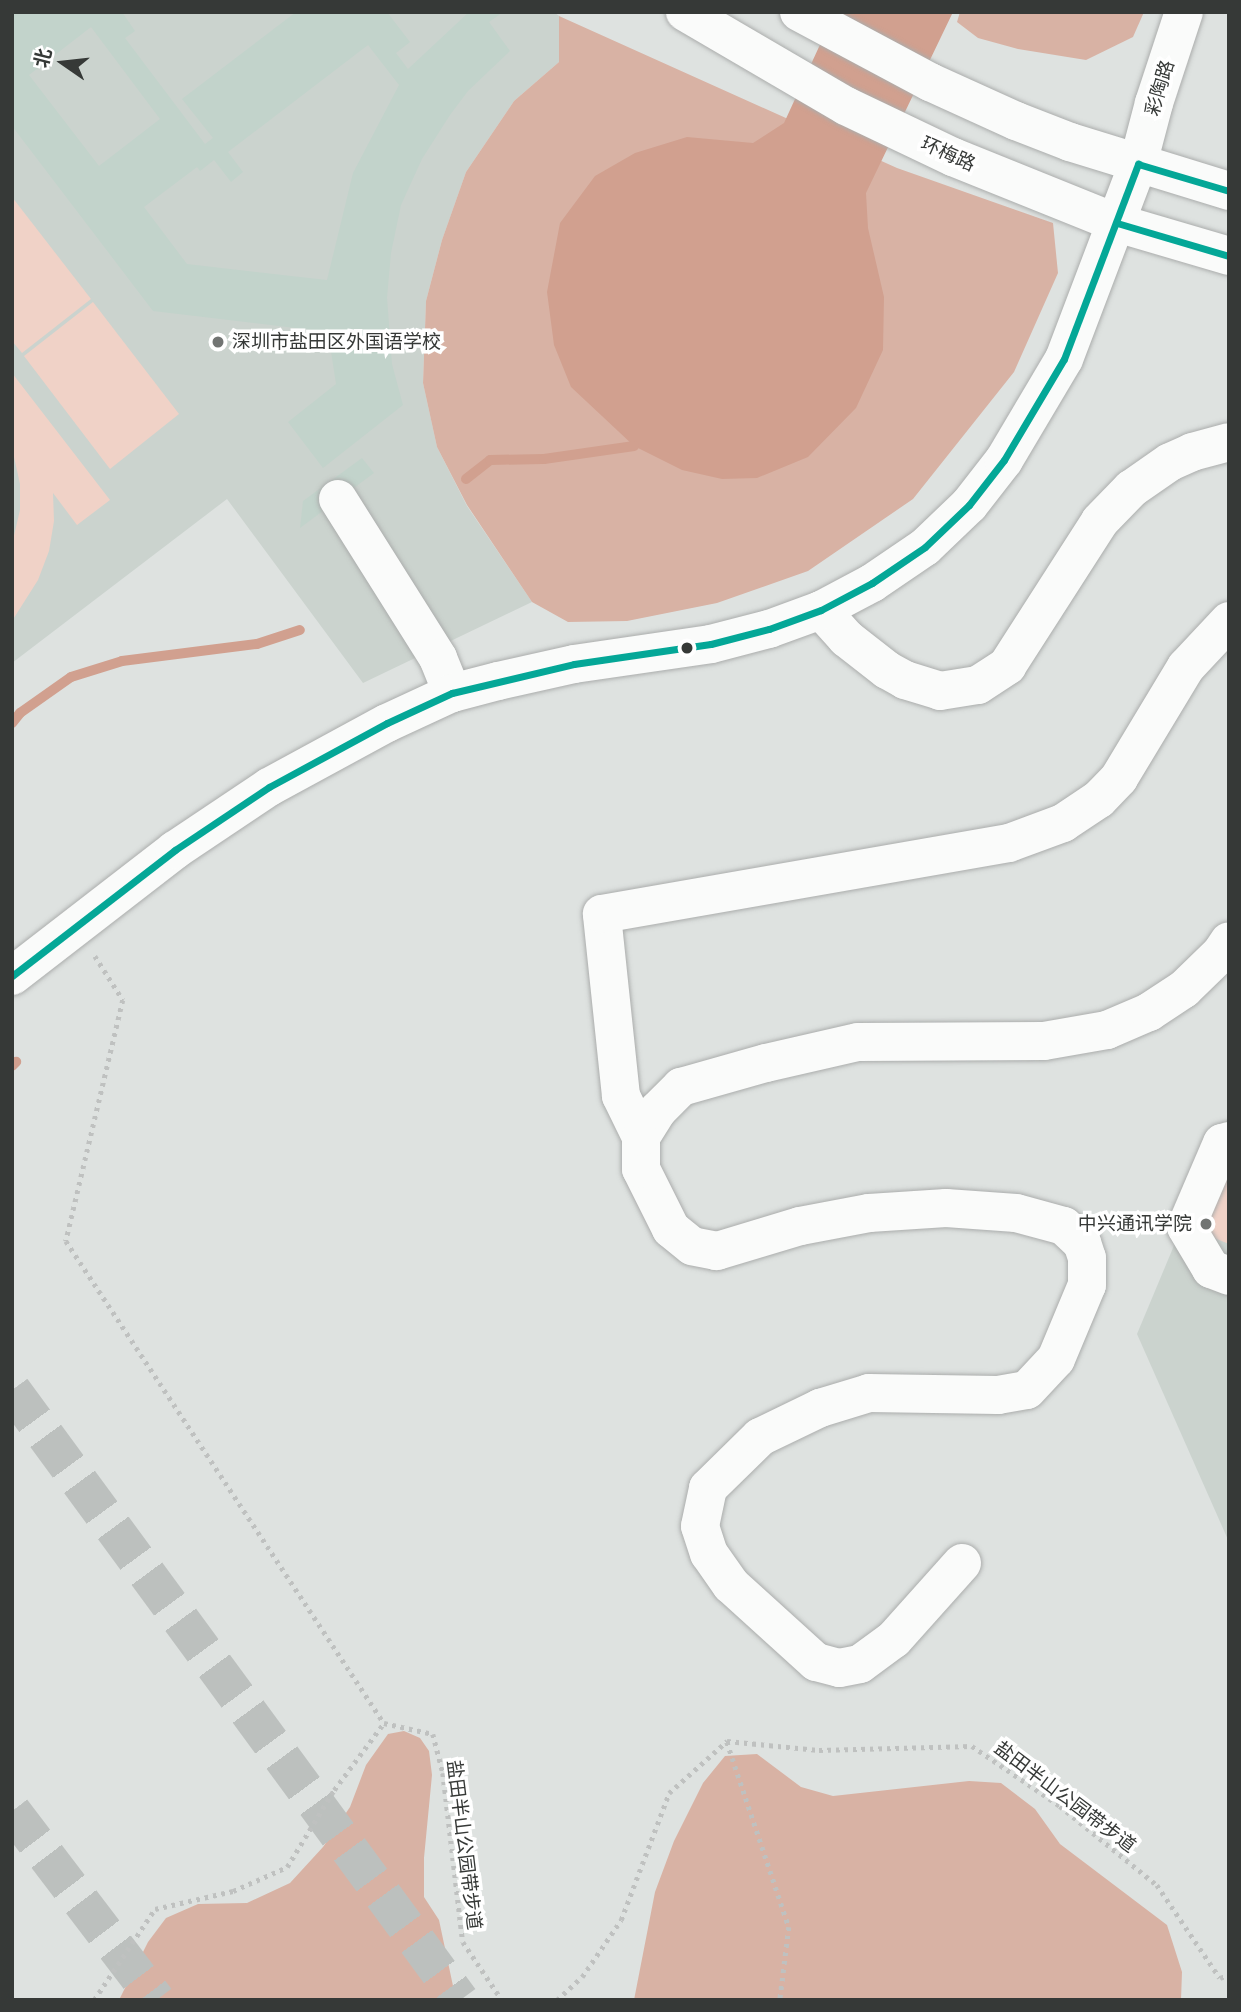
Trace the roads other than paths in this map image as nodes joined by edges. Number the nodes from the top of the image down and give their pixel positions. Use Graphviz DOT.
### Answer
graph roads {
  1 [pos="685,12"];
  2 [pos="1184,12"];
  3 [pos="803,14"];
  4 [pos="1138,164"];
  5 [pos="1229,191"];
  6 [pos="1117,223"];
  7 [pos="1229,256"];
  8 [pos="1229,442"];
  9 [pos="338,499"];
  10 [pos="821,610"];
  11 [pos="1229,621"];
  12 [pos="452,693"];
  13 [pos="1229,941"];
  14 [pos="12,976"];
  15 [pos="641,1137"];
  16 [pos="1229,1141"];
  17 [pos="1229,1276"];
  18 [pos="962,1563"];
  1 -- 6 [label="street, 环梅路"];
  2 -- 4 [label="street, 彩陶路"];
  3 -- 4 [label="street"];
  4 -- 5 [label="street"];
  4 -- 6 [label="street, 彩陶路"];
  6 -- 7 [label="street, 环梅路"];
  6 -- 10 [label="street, 彩陶路"];
  8 -- 10 [label="street"];
  9 -- 12 [label="street"];
  10 -- 12 [label="street, 彩陶路"];
  11 -- 15 [label="street"];
  12 -- 14 [label="street, 彩陶路"];
  13 -- 15 [label="street"];
  15 -- 18 [label="street"];
  16 -- 17 [label="street"];
}
